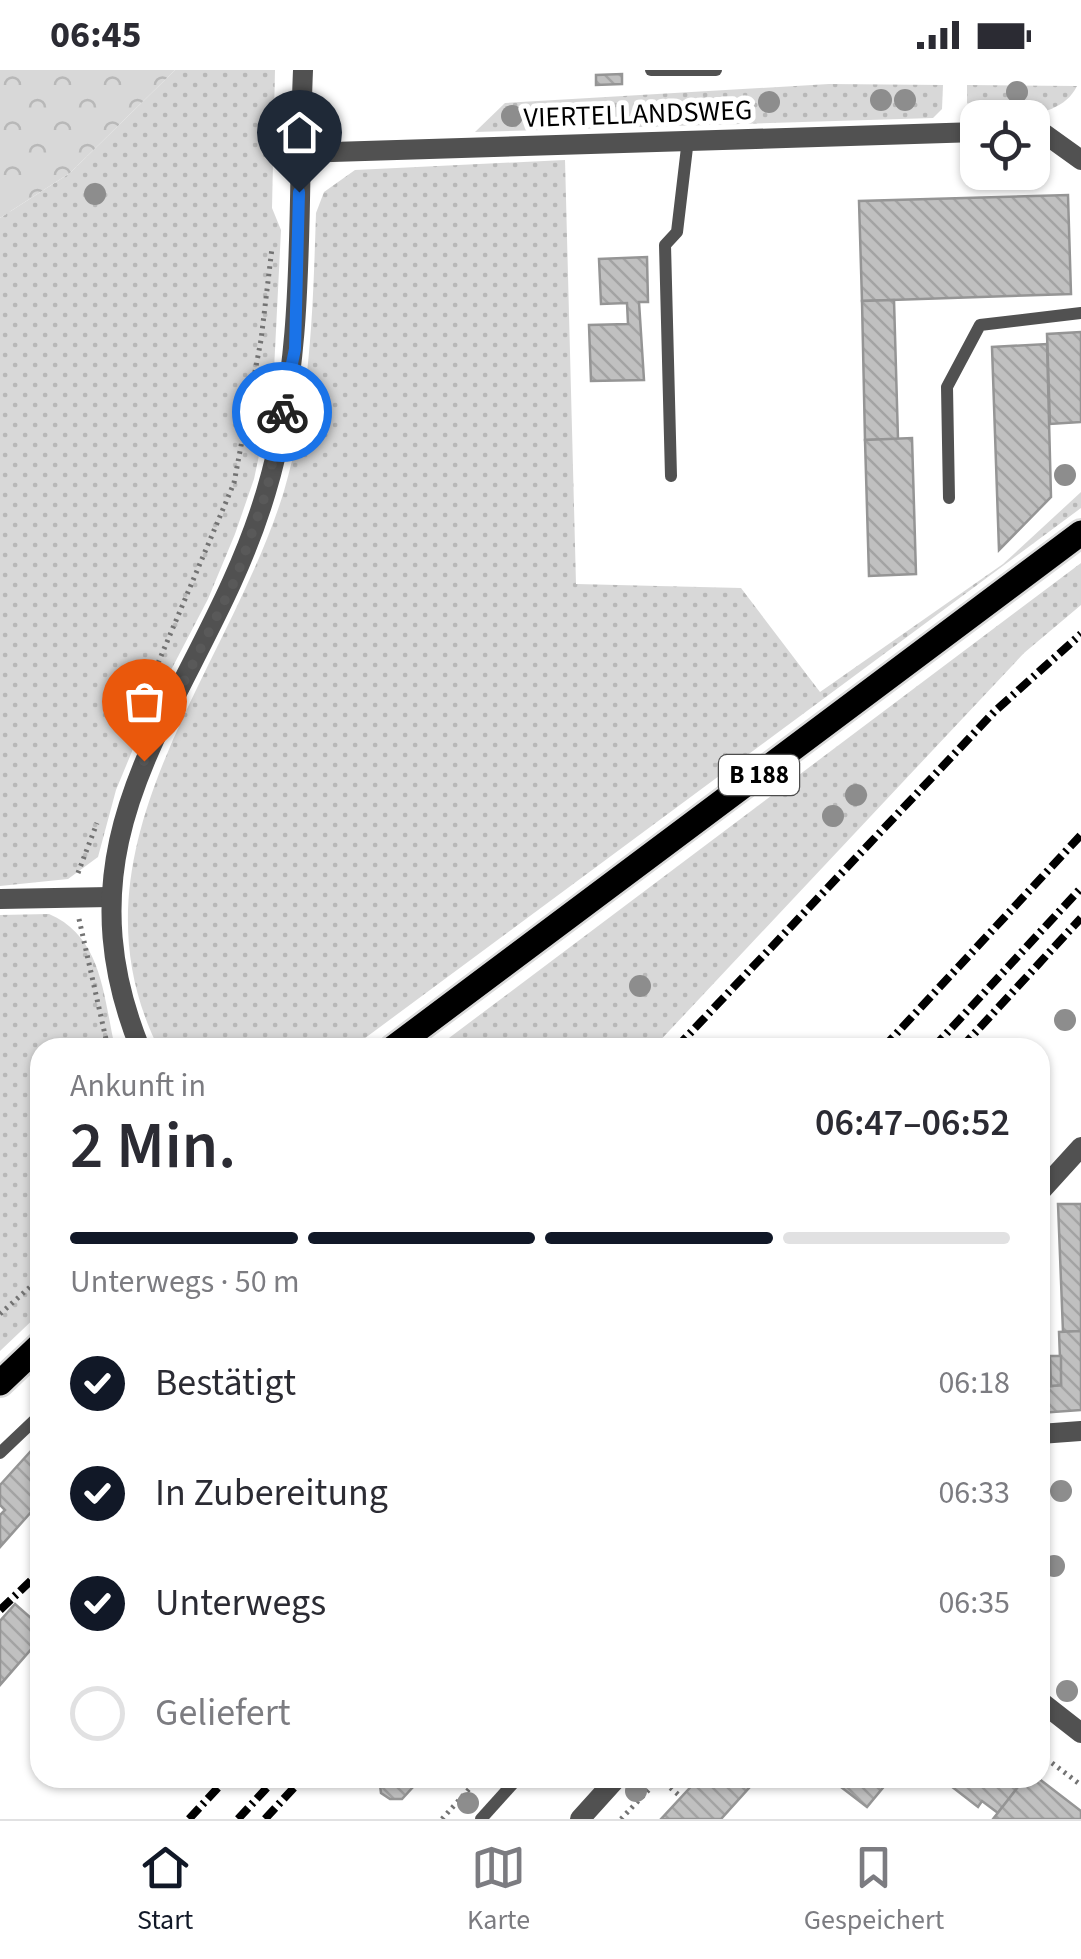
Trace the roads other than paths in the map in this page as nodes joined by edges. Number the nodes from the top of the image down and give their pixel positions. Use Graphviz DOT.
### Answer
graph roads {
  1 [pos="302,70"];
  2 [pos="651,70"];
  3 [pos="716,70"];
  4 [pos="960,132"];
  5 [pos="1050,138"];
  6 [pos="688,140"];
  7 [pos="300,153"];
  8 [pos="1081,160"];
  9 [pos="1081,313"];
  10 [pos="671,476"];
  11 [pos="949,498"];
  12 [pos="1081,534"];
  13 [pos="110,898"];
  14 [pos="0,899"];
  15 [pos="136,1038"];
  16 [pos="406,1038"];
  17 [pos="1081,1147"];
  18 [pos="1050,1181"];
  19 [pos="30,1354"];
  20 [pos="0,1383"];
  21 [pos="30,1424"];
  22 [pos="1081,1431"];
  23 [pos="1050,1433"];
  24 [pos="0,1453"];
  25 [pos="1050,1709"];
  26 [pos="1081,1734"];
  27 [pos="509,1788"];
  28 [pos="608,1788"];
  29 [pos="480,1819"];
  30 [pos="580,1819"];
  1 -- 7 [label="street"];
  2 -- 3 [label="lane"];
  4 -- 6 [label="street, VIERTELLANDSWEG"];
  5 -- 8 [label="street"];
  6 -- 7 [label="street, VIERTELLANDSWEG"];
  6 -- 10 [label="lane"];
  7 -- 13 [label="street"];
  9 -- 11 [label="lane"];
  12 -- 16 [label="main road, B 188"];
  13 -- 14 [label="street"];
  13 -- 15 [label="street"];
  17 -- 18 [label="street"];
  19 -- 20 [label="main road"];
  21 -- 24 [label="lane"];
  22 -- 23 [label="street"];
  25 -- 26 [label="street"];
  27 -- 29 [label="lane"];
  28 -- 30 [label="street"];
}
